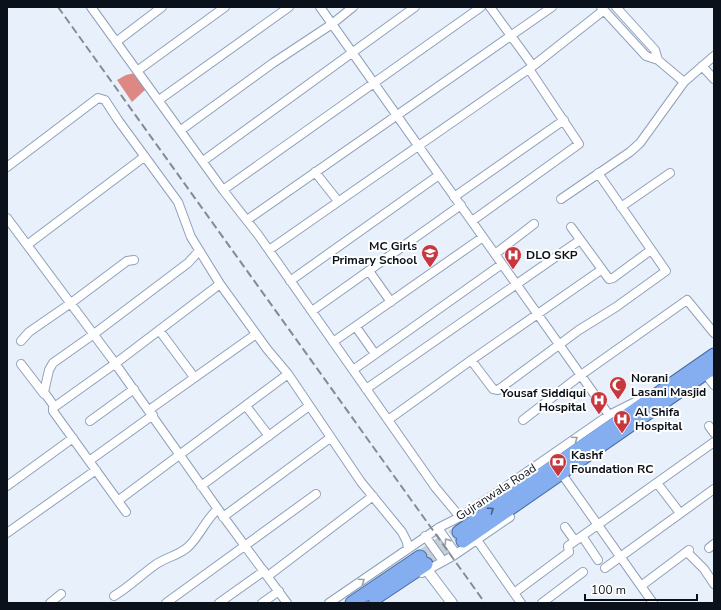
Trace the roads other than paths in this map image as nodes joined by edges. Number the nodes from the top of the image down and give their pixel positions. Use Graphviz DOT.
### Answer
graph roads {
  1 [pos="162,7"];
  2 [pos="225,7"];
  3 [pos="289,7"];
  4 [pos="320,7"];
  5 [pos="353,7"];
  6 [pos="415,7"];
  7 [pos="482,7"];
  8 [pos="490,7"];
  9 [pos="552,7"];
  10 [pos="616,7"];
  11 [pos="94,8"];
  12 [pos="603,8"];
  13 [pos="332,24"];
  14 [pos="511,36"];
  15 [pos="116,42"];
  16 [pos="352,52"];
  17 [pos="714,56"];
  18 [pos="658,60"];
  19 [pos="702,66"];
  20 [pos="531,67"];
  21 [pos="137,71"];
  22 [pos="714,79"];
  23 [pos="684,82"];
  24 [pos="374,83"];
  25 [pos="159,100"];
  26 [pos="396,115"];
  27 [pos="564,120"];
  28 [pos="180,130"];
  29 [pos="418,145"];
  30 [pos="144,157"];
  31 [pos="202,161"];
  32 [pos="7,167"];
  33 [pos="315,172"];
  34 [pos="598,173"];
  35 [pos="670,173"];
  36 [pos="439,175"];
  37 [pos="223,190"];
  38 [pos="454,196"];
  39 [pos="561,199"];
  40 [pos="338,201"];
  41 [pos="461,205"];
  42 [pos="621,207"];
  43 [pos="7,218"];
  44 [pos="247,220"];
  45 [pos="472,221"];
  46 [pos="534,224"];
  47 [pos="571,227"];
  48 [pos="483,237"];
  49 [pos="580,240"];
  50 [pos="27,245"];
  51 [pos="269,250"];
  52 [pos="651,250"];
  53 [pos="198,252"];
  54 [pos="495,254"];
  55 [pos="134,260"];
  56 [pos="502,264"];
  57 [pos="601,270"];
  58 [pos="369,271"];
  59 [pos="290,280"];
  60 [pos="220,284"];
  61 [pos="517,284"];
  62 [pos="391,302"];
  63 [pos="71,303"];
  64 [pos="312,311"];
  65 [pos="538,315"];
  66 [pos="356,327"];
  67 [pos="159,330"];
  68 [pos="714,333"];
  69 [pos="94,334"];
  70 [pos="256,334"];
  71 [pos="21,341"];
  72 [pos="333,342"];
  73 [pos="560,344"];
  74 [pos="375,354"];
  75 [pos="714,355"];
  76 [pos="472,360"];
  77 [pos="116,363"];
  78 [pos="20,364"];
  79 [pos="352,370"];
  80 [pos="710,370"];
  81 [pos="288,374"];
  82 [pos="581,375"];
  83 [pos="194,377"];
  84 [pos="714,385"];
  85 [pos="134,389"];
  86 [pos="366,389"];
  87 [pos="669,390"];
  88 [pos="44,394"];
  89 [pos="54,406"];
  90 [pos="246,406"];
  91 [pos="309,406"];
  92 [pos="151,412"];
  93 [pos="609,415"];
  94 [pos="388,420"];
  95 [pos="523,420"];
  96 [pos="90,421"];
  97 [pos="269,436"];
  98 [pos="73,438"];
  99 [pos="330,438"];
  100 [pos="714,442"];
  101 [pos="180,455"];
  102 [pos="89,461"];
  103 [pos="96,470"];
  104 [pos="564,477"];
  105 [pos="657,483"];
  106 [pos="7,486"];
  107 [pos="202,486"];
  108 [pos="714,489"];
  109 [pos="316,494"];
  110 [pos="373,496"];
  111 [pos="119,500"];
  112 [pos="218,509"];
  113 [pos="126,512"];
  114 [pos="680,513"];
  115 [pos="223,517"];
  116 [pos="460,517"];
  117 [pos="599,525"];
  118 [pos="565,527"];
  119 [pos="438,528"];
  120 [pos="7,533"];
  121 [pos="425,536"];
  122 [pos="461,536"];
  123 [pos="582,536"];
  124 [pos="477,540"];
  125 [pos="575,541"];
  126 [pos="245,546"];
  127 [pos="408,549"];
  128 [pos="456,554"];
  129 [pos="620,556"];
  130 [pos="598,560"];
  131 [pos="443,561"];
  132 [pos="425,563"];
  133 [pos="605,568"];
  134 [pos="583,572"];
  135 [pos="266,574"];
  136 [pos="712,583"];
  137 [pos="641,586"];
  138 [pos="279,591"];
  139 [pos="514,592"];
  140 [pos="60,594"];
  141 [pos="114,596"];
  142 [pos="50,603"];
  143 [pos="166,603"];
  144 [pos="219,603"];
  145 [pos="262,603"];
  146 [pos="287,603"];
  147 [pos="329,603"];
  148 [pos="352,603"];
  149 [pos="368,603"];
  150 [pos="379,603"];
  151 [pos="452,603"];
  152 [pos="521,603"];
  153 [pos="542,603"];
  154 [pos="653,603"];
  1 -- 15 [label="street"];
  2 -- 21 [label="street"];
  3 -- 25 [label="street"];
  4 -- 13 [label="street"];
  5 -- 13 [label="street"];
  6 -- 16 [label="street"];
  7 -- 24 [label="street"];
  8 -- 14 [label="street"];
  9 -- 14 [label="street"];
  10 -- 18 [label="street"];
  11 -- 15 [label="street"];
  12 -- 18 [label="street"];
  12 -- 20 [label="street"];
  13 -- 16 [label="street"];
  13 -- 28 [label="street"];
  14 -- 20 [label="street"];
  14 -- 26 [label="street"];
  15 -- 21 [label="street"];
  16 -- 24 [label="street"];
  16 -- 31 [label="street"];
  17 -- 19 [label="street"];
  18 -- 23 [label="street"];
  19 -- 22 [label="street"];
  19 -- 23 [label="street"];
  20 -- 27 [label="street"];
  20 -- 29 [label="street"];
  21 -- 25 [label="street"];
  23 -- 34 [label="street"];
  24 -- 26 [label="street"];
  24 -- 37 [label="street"];
  25 -- 28 [label="street"];
  26 -- 29 [label="street"];
  26 -- 33 [label="street"];
  27 -- 38 [label="street"];
  27 -- 45 [label="street"];
  28 -- 31 [label="street"];
  29 -- 36 [label="street"];
  29 -- 40 [label="street"];
  30 -- 32 [label="street"];
  30 -- 50 [label="street"];
  30 -- 53 [label="street"];
  31 -- 37 [label="street"];
  33 -- 40 [label="street"];
  33 -- 44 [label="street"];
  34 -- 39 [label="street"];
  34 -- 42 [label="street"];
  35 -- 42 [label="street"];
  36 -- 38 [label="street"];
  36 -- 59 [label="street"];
  37 -- 44 [label="street"];
  38 -- 41 [label="street"];
  40 -- 51 [label="street"];
  41 -- 45 [label="street"];
  41 -- 58 [label="street"];
  42 -- 52 [label="street"];
  43 -- 50 [label="street"];
  44 -- 51 [label="street"];
  45 -- 48 [label="street"];
  46 -- 54 [label="street"];
  47 -- 49 [label="street"];
  48 -- 54 [label="street"];
  48 -- 62 [label="street"];
  49 -- 57 [label="street"];
  49 -- 61 [label="street"];
  50 -- 63 [label="street"];
  51 -- 59 [label="street"];
  52 -- 57 [label="street"];
  52 -- 73 [label="street"];
  53 -- 60 [label="street"];
  53 -- 69 [label="street"];
  54 -- 56 [label="street"];
  55 -- 63 [label="street"];
  56 -- 61 [label="street"];
  56 -- 74 [label="street"];
  57 -- 65 [label="street"];
  58 -- 62 [label="street"];
  58 -- 64 [label="street"];
  59 -- 64 [label="street"];
  60 -- 67 [label="street"];
  60 -- 70 [label="street"];
  61 -- 65 [label="street"];
  61 -- 86 [label="street"];
  62 -- 66 [label="street"];
  63 -- 69 [label="street"];
  63 -- 71 [label="street"];
  64 -- 72 [label="street"];
  65 -- 73 [label="street"];
  65 -- 76 [label="street"];
  66 -- 72 [label="street"];
  66 -- 74 [label="street"];
  67 -- 77 [label="street"];
  67 -- 83 [label="street"];
  68 -- 82 [label="street"];
  69 -- 77 [label="street"];
  69 -- 88 [label="street"];
  70 -- 81 [label="street"];
  70 -- 83 [label="street"];
  72 -- 79 [label="street"];
  73 -- 76 [label="street"];
  73 -- 82 [label="street"];
  74 -- 79 [label="street"];
  75 -- 87 [label="highway, Gujranwala Road"];
  76 -- 94 [label="street"];
  77 -- 85 [label="street"];
  77 -- 89 [label="street"];
  78 -- 88 [label="street"];
  79 -- 86 [label="street"];
  80 -- 84 [label="street"];
  80 -- 87 [label="highway, Gujranwala Road"];
  81 -- 90 [label="street"];
  81 -- 91 [label="street"];
  82 -- 93 [label="street"];
  82 -- 95 [label="street"];
  83 -- 92 [label="street"];
  85 -- 92 [label="street"];
  85 -- 96 [label="street"];
  86 -- 94 [label="street"];
  87 -- 93 [label="street, Gujranwala Road"];
  87 -- 104 [label="street, Gujranwala Road"];
  87 -- 122 [label="highway, Gujranwala Road"];
  88 -- 89 [label="street"];
  89 -- 98 [label="street"];
  90 -- 97 [label="street"];
  90 -- 101 [label="street"];
  91 -- 97 [label="street"];
  91 -- 99 [label="street"];
  92 -- 101 [label="street"];
  92 -- 102 [label="street"];
  116 -- 93 [label="street, Gujranwala Road, one-way"];
  94 -- 116 [label="street"];
  97 -- 107 [label="street"];
  98 -- 102 [label="street"];
  98 -- 106 [label="street"];
  99 -- 110 [label="street"];
  99 -- 115 [label="street"];
  100 -- 105 [label="street"];
  101 -- 107 [label="street"];
  101 -- 111 [label="street"];
  102 -- 103 [label="street"];
  103 -- 111 [label="street"];
  103 -- 120 [label="street"];
  104 -- 117 [label="street"];
  104 -- 124 [label="street, Gujranwala Road"];
  105 -- 114 [label="street"];
  105 -- 117 [label="street"];
  107 -- 112 [label="street"];
  108 -- 114 [label="street"];
  109 -- 126 [label="street"];
  110 -- 127 [label="street"];
  110 -- 135 [label="street"];
  111 -- 113 [label="street"];
  112 -- 115 [label="street"];
  112 -- 141 [label="street"];
  114 -- 129 [label="street"];
  115 -- 126 [label="street"];
  116 -- 119 [label="street, Gujranwala Road"];
  117 -- 123 [label="street"];
  117 -- 129 [label="street"];
  118 -- 125 [label="street"];
  119 -- 121 [label="street, Gujranwala Road"];
  128 -- 119 [label="street, one-way"];
  121 -- 127 [label="street, Gujranwala Road"];
  121 -- 131 [label="street"];
  123 -- 125 [label="street"];
  123 -- 130 [label="street"];
  124 -- 128 [label="street, Gujranwala Road"];
  124 -- 139 [label="street"];
  125 -- 139 [label="street"];
  126 -- 135 [label="street"];
  126 -- 143 [label="street"];
  147 -- 127 [label="street, Gujranwala Road, one-way"];
  128 -- 131 [label="street, Gujranwala Road"];
  129 -- 133 [label="street"];
  129 -- 137 [label="street"];
  131 -- 132 [label="street, Gujranwala Road"];
  132 -- 148 [label="highway, Gujranwala Road"];
  132 -- 149 [label="highway, Gujranwala Road"];
  132 -- 150 [label="street, Gujranwala Road"];
  132 -- 151 [label="street"];
  134 -- 153 [label="street"];
  135 -- 138 [label="street"];
  135 -- 144 [label="street"];
  136 -- 137 [label="street"];
  137 -- 154 [label="street"];
  138 -- 145 [label="street"];
  138 -- 146 [label="street"];
  139 -- 152 [label="street"];
  140 -- 142 [label="street"];
}
